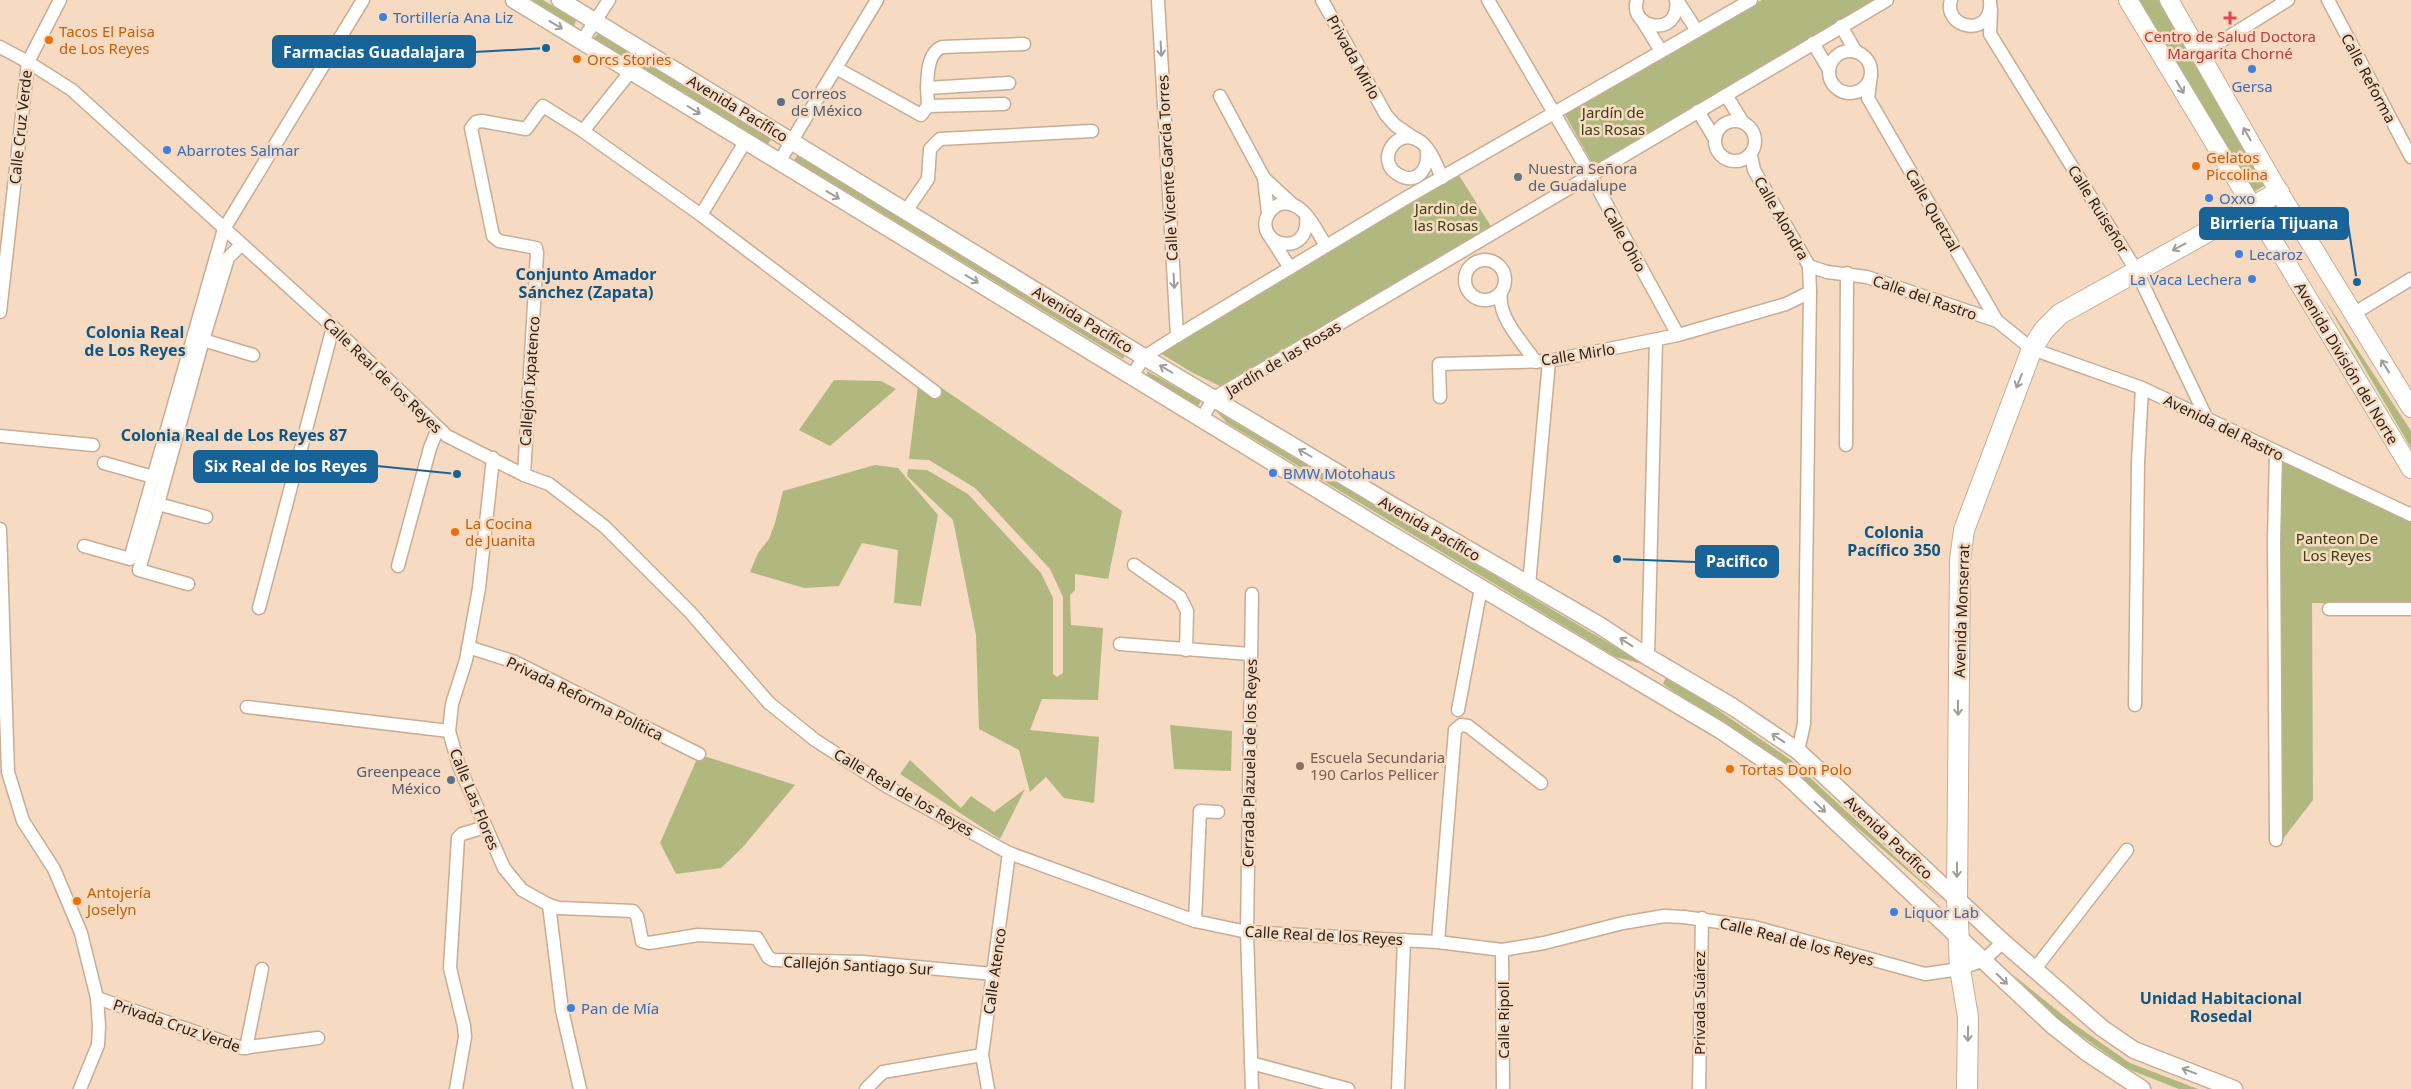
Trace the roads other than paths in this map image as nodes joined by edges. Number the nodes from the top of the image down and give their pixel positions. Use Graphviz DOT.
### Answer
graph roads {
  1 [pos="60,0"];
  2 [pos="363,0"];
  3 [pos="514,0"];
  4 [pos="560,0"];
  5 [pos="609,0"];
  6 [pos="877,0"];
  7 [pos="1158,0"];
  8 [pos="1322,0"];
  9 [pos="1488,0"];
  10 [pos="1637,0"];
  11 [pos="1677,0"];
  12 [pos="1751,0"];
  13 [pos="1887,0"];
  14 [pos="1944,0"];
  15 [pos="2128,0"];
  16 [pos="2169,0"];
  17 [pos="2288,0"];
  18 [pos="2328,0"];
  19 [pos="1991,4"];
  20 [pos="1951,6"];
  21 [pos="1642,20"];
  22 [pos="595,21"];
  23 [pos="1841,26"];
  24 [pos="1965,26"];
  25 [pos="1697,31"];
  26 [pos="1990,34"];
  27 [pos="582,41"];
  28 [pos="1813,43"];
  29 [pos="1024,44"];
  30 [pos="0,48"];
  31 [pos="1661,51"];
  32 [pos="1856,52"];
  33 [pos="2201,54"];
  34 [pos="28,62"];
  35 [pos="836,68"];
  36 [pos="1828,68"];
  37 [pos="631,71"];
  38 [pos="1871,75"];
  39 [pos="1009,83"];
  40 [pos="927,88"];
  41 [pos="1845,92"];
  42 [pos="1726,95"];
  43 [pos="1220,96"];
  44 [pos="1868,98"];
  45 [pos="1004,104"];
  46 [pos="928,106"];
  47 [pos="1698,112"];
  48 [pos="1554,113"];
  49 [pos="1386,115"];
  50 [pos="1742,121"];
  51 [pos="583,131"];
  52 [pos="1092,131"];
  53 [pos="1414,138"];
  54 [pos="1715,139"];
  55 [pos="745,142"];
  56 [pos="792,142"];
  57 [pos="1390,147"];
  58 [pos="1427,150"];
  59 [pos="2411,157"];
  60 [pos="1746,158"];
  61 [pos="779,162"];
  62 [pos="1393,172"];
  63 [pos="1591,176"];
  64 [pos="1264,178"];
  65 [pos="1442,178"];
  66 [pos="2279,192"];
  67 [pos="1406,198"];
  68 [pos="1292,204"];
  69 [pos="2252,208"];
  70 [pos="906,211"];
  71 [pos="1268,213"];
  72 [pos="702,215"];
  73 [pos="1306,216"];
  74 [pos="224,229"];
  75 [pos="1271,238"];
  76 [pos="1480,241"];
  77 [pos="241,244"];
  78 [pos="1326,246"];
  79 [pos="1452,258"];
  80 [pos="1491,260"];
  81 [pos="1809,266"];
  82 [pos="1290,268"];
  83 [pos="2136,270"];
  84 [pos="1847,273"];
  85 [pos="1464,278"];
  86 [pos="2411,279"];
  87 [pos="1810,292"];
  88 [pos="1501,293"];
  89 [pos="1480,300"];
  90 [pos="0,304"];
  91 [pos="1503,313"];
  92 [pos="2354,314"];
  93 [pos="1997,321"];
  94 [pos="333,327"];
  95 [pos="1678,335"];
  96 [pos="1176,336"];
  97 [pos="203,340"];
  98 [pos="1656,340"];
  99 [pos="2032,350"];
  100 [pos="253,355"];
  101 [pos="1144,357"];
  102 [pos="1543,362"];
  103 [pos="1132,376"];
  104 [pos="2142,388"];
  105 [pos="935,392"];
  106 [pos="1440,397"];
  107 [pos="1214,398"];
  108 [pos="2411,408"];
  109 [pos="1202,418"];
  110 [pos="2207,419"];
  111 [pos="438,428"];
  112 [pos="0,436"];
  113 [pos="93,445"];
  114 [pos="1846,445"];
  115 [pos="2276,452"];
  116 [pos="493,458"];
  117 [pos="104,463"];
  118 [pos="2411,468"];
  119 [pos="524,475"];
  120 [pos="153,477"];
  121 [pos="158,504"];
  122 [pos="2411,515"];
  123 [pos="206,518"];
  124 [pos="0,529"];
  125 [pos="84,546"];
  126 [pos="1134,565"];
  127 [pos="398,566"];
  128 [pos="188,584"];
  129 [pos="1529,585"];
  130 [pos="1480,588"];
  131 [pos="1252,594"];
  132 [pos="259,608"];
  133 [pos="2329,609"];
  134 [pos="2411,609"];
  135 [pos="1120,644"];
  136 [pos="468,647"];
  137 [pos="1186,650"];
  138 [pos="1250,654"];
  139 [pos="1653,660"];
  140 [pos="1645,683"];
  141 [pos="2135,705"];
  142 [pos="247,707"];
  143 [pos="1458,710"];
  144 [pos="449,731"];
  145 [pos="1798,751"];
  146 [pos="699,754"];
  147 [pos="1541,784"];
  148 [pos="1218,812"];
  149 [pos="485,827"];
  150 [pos="2276,840"];
  151 [pos="2127,850"];
  152 [pos="1009,853"];
  153 [pos="1957,899"];
  154 [pos="549,905"];
  155 [pos="1702,918"];
  156 [pos="1195,921"];
  157 [pos="1247,932"];
  158 [pos="1957,934"];
  159 [pos="1404,940"];
  160 [pos="1438,942"];
  161 [pos="2003,942"];
  162 [pos="1502,950"];
  163 [pos="1984,960"];
  164 [pos="262,969"];
  165 [pos="1960,970"];
  166 [pos="2034,970"];
  167 [pos="993,974"];
  168 [pos="96,998"];
  169 [pos="318,1038"];
  170 [pos="246,1048"];
  171 [pos="982,1055"];
  172 [pos="1251,1063"];
  173 [pos="578,1088"];
  174 [pos="80,1089"];
  175 [pos="456,1089"];
  176 [pos="866,1089"];
  177 [pos="988,1089"];
  178 [pos="1252,1089"];
  179 [pos="1348,1089"];
  180 [pos="1398,1089"];
  181 [pos="1504,1089"];
  182 [pos="1698,1089"];
  183 [pos="1967,1089"];
  184 [pos="2142,1089"];
  185 [pos="2234,1089"];
  1 -- 34 [label="street"];
  2 -- 74 [label="street"];
  3 -- 27 [label="street, Avenida Pacífico, one-way"];
  4 -- 22 [label="street, Avenida Pacífico"];
  5 -- 22 [label="street"];
  6 -- 35 [label="street"];
  7 -- 96 [label="street, Calle Vicente García Torres, one-way"];
  8 -- 49 [label="street, Privada Mirlo"];
  9 -- 48 [label="street, Calle Ohio"];
  10 -- 21 [label="street"];
  11 -- 21 [label="street"];
  11 -- 25 [label="street"];
  12 -- 25 [label="street"];
  13 -- 23 [label="street, Jardín de las Rosas"];
  14 -- 20 [label="street"];
  15 -- 69 [label="main road, Avenida División del Norte, one-way"];
  16 -- 33 [label="main road, Avenida División del Norte"];
  17 -- 33 [label="street"];
  18 -- 59 [label="street, Calle Reforma"];
  19 -- 24 [label="street"];
  19 -- 26 [label="street"];
  20 -- 24 [label="street"];
  21 -- 31 [label="street"];
  22 -- 27 [label="street"];
  22 -- 56 [label="street, Avenida Pacífico"];
  23 -- 28 [label="street, Jardín de las Rosas"];
  23 -- 32 [label="street"];
  24 -- 26 [label="street"];
  25 -- 31 [label="street"];
  26 -- 83 [label="street, Calle Ruiseñor"];
  27 -- 37 [label="street, Avenida Pacífico"];
  28 -- 36 [label="street"];
  28 -- 42 [label="street, Jardín de las Rosas"];
  29 -- 40 [label="street"];
  30 -- 34 [label="street, Calle Real de los Reyes"];
  31 -- 48 [label="street"];
  32 -- 36 [label="street"];
  32 -- 38 [label="street"];
  66 -- 33 [label="main road, Avenida División del Norte, one-way"];
  34 -- 74 [label="street, Calle Real de los Reyes"];
  34 -- 90 [label="street, Calle Cruz Verde"];
  35 -- 46 [label="street"];
  35 -- 56 [label="street"];
  36 -- 41 [label="street"];
  37 -- 51 [label="street"];
  37 -- 55 [label="street, Avenida Pacífico, one-way"];
  38 -- 41 [label="street"];
  38 -- 44 [label="street"];
  39 -- 40 [label="street"];
  40 -- 46 [label="street"];
  41 -- 44 [label="street"];
  42 -- 47 [label="street, Jardín de las Rosas"];
  42 -- 50 [label="street"];
  43 -- 64 [label="street"];
  44 -- 93 [label="street, Calle Quetzal"];
  45 -- 46 [label="street"];
  47 -- 54 [label="street"];
  47 -- 63 [label="street, Jardín de las Rosas"];
  48 -- 63 [label="street, Calle Ohio"];
  48 -- 65 [label="street"];
  49 -- 53 [label="street, Privada Mirlo"];
  49 -- 57 [label="street, Privada Mirlo"];
  50 -- 54 [label="street"];
  50 -- 60 [label="street"];
  51 -- 72 [label="street, Callejón Ixpatenco"];
  51 -- 119 [label="street, Callejón Ixpatenco"];
  52 -- 70 [label="street"];
  53 -- 57 [label="street"];
  53 -- 58 [label="street"];
  54 -- 60 [label="street"];
  55 -- 61 [label="street, Avenida Pacífico"];
  55 -- 72 [label="street"];
  56 -- 61 [label="street"];
  56 -- 70 [label="street, Avenida Pacífico"];
  57 -- 62 [label="street"];
  58 -- 62 [label="street"];
  58 -- 65 [label="street"];
  60 -- 81 [label="street, Calle Alondra"];
  61 -- 103 [label="street, Avenida Pacífico, one-way"];
  62 -- 67 [label="street"];
  63 -- 76 [label="street, Jardín de las Rosas"];
  63 -- 95 [label="street, Calle Ohio"];
  64 -- 68 [label="street"];
  64 -- 71 [label="street"];
  65 -- 67 [label="street"];
  66 -- 69 [label="main road, Avenida Monserrat"];
  66 -- 92 [label="main road, Avenida División del Norte"];
  67 -- 78 [label="street"];
  68 -- 71 [label="street"];
  68 -- 73 [label="street"];
  69 -- 83 [label="main road, Avenida Monserrat, one-way"];
  69 -- 118 [label="main road, Avenida División del Norte"];
  70 -- 101 [label="street, Avenida Pacífico"];
  71 -- 75 [label="street"];
  72 -- 105 [label="street, Callejón Ixpatenco"];
  73 -- 75 [label="street"];
  73 -- 78 [label="street"];
  74 -- 77 [label="street, Calle Real de los Reyes"];
  74 -- 120 [label="street"];
  75 -- 82 [label="street"];
  76 -- 79 [label="street, Jardín de las Rosas"];
  76 -- 80 [label="street"];
  77 -- 94 [label="street, Calle Real de los Reyes"];
  77 -- 97 [label="street"];
  78 -- 82 [label="street"];
  79 -- 85 [label="street"];
  79 -- 107 [label="street, Jardín de las Rosas"];
  80 -- 85 [label="street"];
  80 -- 88 [label="street"];
  81 -- 84 [label="street, Calle del Rastro"];
  81 -- 87 [label="street"];
  82 -- 96 [label="street"];
  83 -- 99 [label="main road, Avenida Monserrat"];
  83 -- 110 [label="street, Calle Ruiseñor"];
  84 -- 93 [label="street, Calle del Rastro"];
  84 -- 114 [label="street"];
  85 -- 89 [label="street"];
  86 -- 92 [label="street"];
  87 -- 95 [label="street"];
  87 -- 145 [label="street"];
  88 -- 89 [label="street"];
  88 -- 91 [label="street, Calle Mirlo"];
  89 -- 91 [label="street, Calle Mirlo"];
  91 -- 102 [label="street, Calle Mirlo"];
  108 -- 92 [label="main road, Avenida División del Norte, one-way"];
  93 -- 99 [label="street, Calle del Rastro"];
  94 -- 111 [label="street, Calle Real de los Reyes"];
  94 -- 132 [label="street"];
  95 -- 98 [label="street, Calle Mirlo"];
  96 -- 101 [label="street"];
  97 -- 100 [label="street"];
  97 -- 121 [label="street"];
  98 -- 102 [label="street, Calle Mirlo"];
  98 -- 139 [label="street"];
  99 -- 104 [label="street, Avenida del Rastro"];
  99 -- 153 [label="main road, Avenida Monserrat, one-way"];
  101 -- 103 [label="street"];
  107 -- 101 [label="street, Avenida Pacífico, one-way"];
  102 -- 106 [label="street"];
  102 -- 129 [label="street"];
  103 -- 109 [label="street, Avenida Pacífico"];
  104 -- 110 [label="street, Avenida del Rastro"];
  104 -- 141 [label="street"];
  107 -- 109 [label="street, Jardín de las Rosas"];
  129 -- 107 [label="street, Avenida Pacífico, one-way"];
  109 -- 130 [label="street, Avenida Pacífico"];
  110 -- 115 [label="street, Avenida del Rastro"];
  111 -- 116 [label="street, Calle Real de los Reyes"];
  111 -- 127 [label="street"];
  112 -- 113 [label="street"];
  115 -- 122 [label="street, Avenida del Rastro"];
  115 -- 150 [label="street"];
  116 -- 119 [label="street, Calle Real de los Reyes"];
  116 -- 136 [label="street, Calle Las Flores"];
  117 -- 120 [label="street"];
  119 -- 152 [label="street, Calle Real de los Reyes"];
  120 -- 125 [label="street"];
  121 -- 123 [label="street"];
  121 -- 128 [label="street"];
  124 -- 168 [label="street"];
  126 -- 137 [label="street"];
  139 -- 129 [label="street, Avenida Pacífico, one-way"];
  130 -- 140 [label="street, Avenida Pacífico"];
  130 -- 143 [label="street"];
  131 -- 138 [label="street, Cerrada Plazuela de los Reyes"];
  133 -- 134 [label="street"];
  135 -- 137 [label="street"];
  136 -- 144 [label="street, Calle Las Flores"];
  136 -- 146 [label="street, Privada Reforma Política"];
  137 -- 138 [label="street"];
  138 -- 157 [label="street, Cerrada Plazuela de los Reyes"];
  139 -- 140 [label="street"];
  145 -- 139 [label="street, Avenida Pacífico, one-way"];
  140 -- 158 [label="street, Avenida Pacífico, one-way"];
  142 -- 144 [label="street"];
  144 -- 149 [label="street, Calle Las Flores"];
  145 -- 153 [label="street, Avenida Pacífico"];
  147 -- 160 [label="street"];
  148 -- 156 [label="street"];
  149 -- 154 [label="street, Calle Las Flores"];
  149 -- 175 [label="street"];
  151 -- 166 [label="street"];
  152 -- 156 [label="street, Calle Real de los Reyes"];
  152 -- 167 [label="street, Calle Atenco"];
  153 -- 158 [label="main road, Avenida Monserrat"];
  153 -- 161 [label="street, Avenida Pacífico"];
  154 -- 167 [label="street, Callejón Santiago Sur"];
  154 -- 173 [label="street"];
  155 -- 162 [label="street, Calle Real de los Reyes"];
  155 -- 165 [label="street, Calle Real de los Reyes"];
  155 -- 182 [label="street, Privada Suárez"];
  156 -- 157 [label="street, Calle Real de los Reyes"];
  157 -- 159 [label="street, Calle Real de los Reyes"];
  157 -- 172 [label="street, Cerrada Plazuela de los Reyes"];
  158 -- 163 [label="street, Avenida Pacífico"];
  158 -- 165 [label="main road, Avenida Monserrat"];
  159 -- 160 [label="street, Calle Real de los Reyes"];
  159 -- 180 [label="street"];
  160 -- 162 [label="street, Calle Real de los Reyes"];
  161 -- 163 [label="street, Calle Real de los Reyes"];
  161 -- 166 [label="street, Avenida Pacífico"];
  162 -- 181 [label="street, Calle Ripoll"];
  163 -- 165 [label="street, Calle Real de los Reyes"];
  163 -- 184 [label="street, Avenida Pacífico, one-way"];
  164 -- 170 [label="street"];
  165 -- 183 [label="main road, Avenida Monserrat, one-way"];
  185 -- 166 [label="street, Avenida Pacífico, one-way"];
  167 -- 171 [label="street, Calle Atenco"];
  168 -- 170 [label="street, Privada Cruz Verde"];
  168 -- 174 [label="street"];
  169 -- 170 [label="street, Privada Cruz Verde"];
  171 -- 176 [label="street"];
  171 -- 177 [label="street, Calle Atenco"];
  172 -- 178 [label="street, Cerrada Plazuela de los Reyes"];
  172 -- 179 [label="street"];
}
